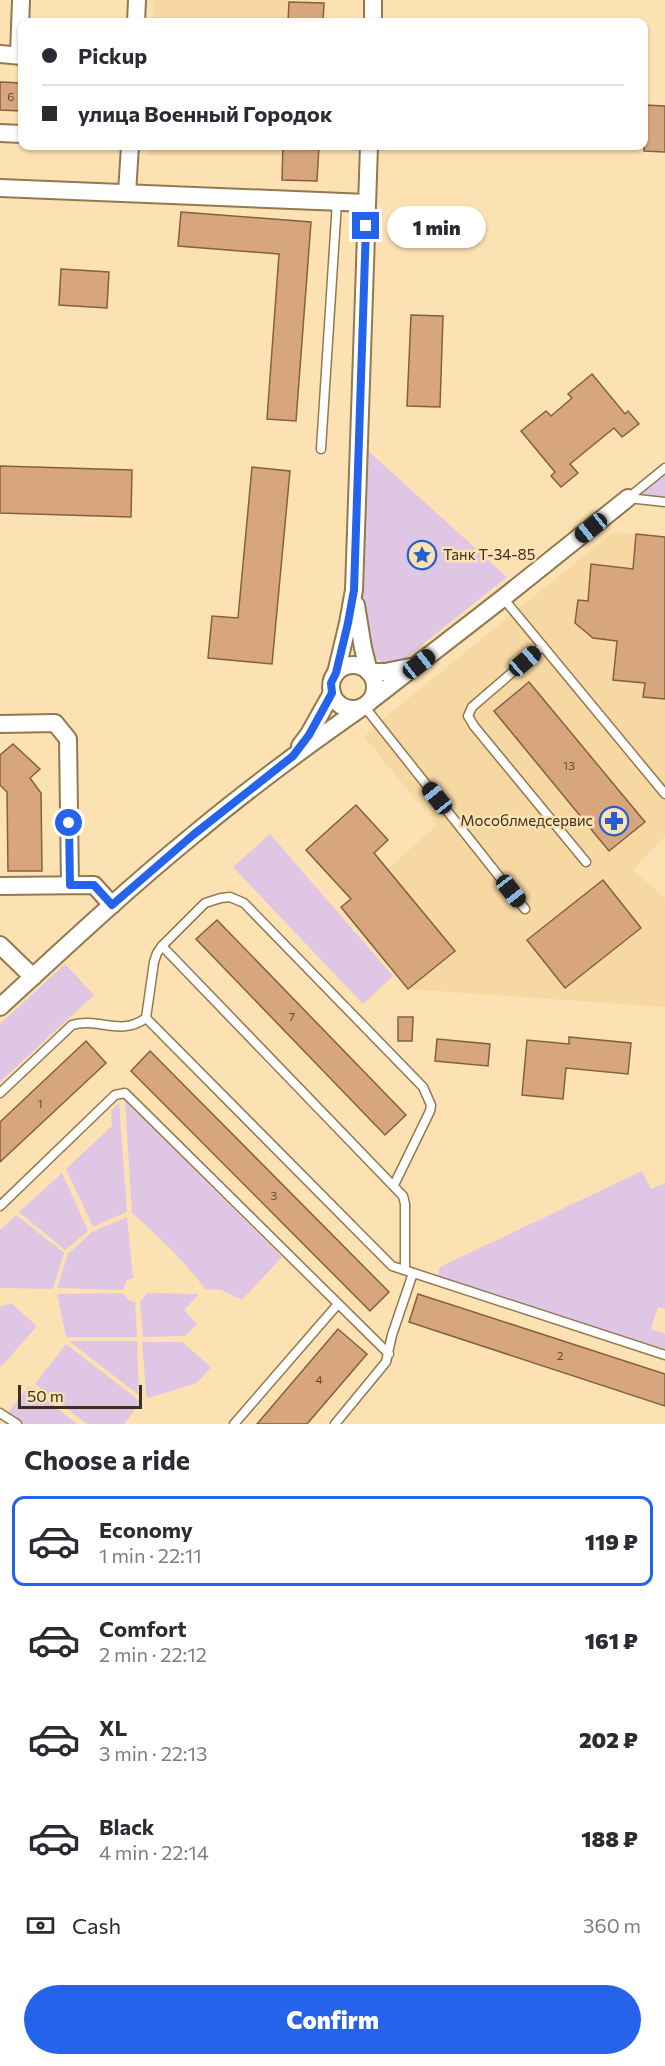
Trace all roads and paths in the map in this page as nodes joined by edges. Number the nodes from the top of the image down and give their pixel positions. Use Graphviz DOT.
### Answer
graph roads {
  1 [pos="21,0"];
  2 [pos="137,0"];
  3 [pos="373,0"];
  4 [pos="21,18"];
  5 [pos="136,18"];
  6 [pos="373,18"];
  7 [pos="0,54"];
  8 [pos="18,56"];
  9 [pos="0,133"];
  10 [pos="18,134"];
  11 [pos="130,150"];
  12 [pos="369,150"];
  13 [pos="0,188"];
  14 [pos="127,193"];
  15 [pos="337,202"];
  16 [pos="367,203"];
  17 [pos="321,449"];
  18 [pos="665,468"];
  19 [pos="628,498"];
  20 [pos="665,502"];
  21 [pos="354,590"];
  22 [pos="504,598"];
  23 [pos="543,646"];
  24 [pos="419,664"];
  25 [pos="369,672"];
  26 [pos="336,673"];
  27 [pos="332,693"];
  28 [pos="367,704"];
  29 [pos="0,724"];
  30 [pos="293,756"];
  31 [pos="665,794"];
  32 [pos="586,862"];
  33 [pos="70,885"];
  34 [pos="0,886"];
  35 [pos="112,905"];
  36 [pos="525,909"];
  37 [pos="0,945"];
  38 [pos="162,946"];
  39 [pos="33,977"];
  40 [pos="0,1006"];
  41 [pos="146,1018"];
  42 [pos="0,1092"];
  43 [pos="394,1185"];
  44 [pos="0,1206"];
  45 [pos="409,1272"];
  46 [pos="338,1304"];
  47 [pos="389,1354"];
  48 [pos="665,1355"];
  49 [pos="0,1413"];
  50 [pos="17,1424"];
  51 [pos="234,1424"];
  52 [pos="335,1424"];
  1 -- 4 [label="street"];
  2 -- 5 [label="street"];
  3 -- 6 [label="street"];
  7 -- 8 [label="street"];
  9 -- 10 [label="street"];
  11 -- 14 [label="street"];
  12 -- 16 [label="street"];
  13 -- 14 [label="street"];
  14 -- 15 [label="street"];
  15 -- 16 [label="street"];
  15 -- 17 [label="lane"];
  16 -- 21 [label="street"];
  18 -- 19 [label="lane"];
  19 -- 20 [label="lane"];
  19 -- 22 [label="street"];
  21 -- 25 [label="street"];
  21 -- 26 [label="street"];
  22 -- 23 [label="lane"];
  22 -- 24 [label="street"];
  23 -- 31 [label="lane"];
  23 -- 32 [label="lane"];
  24 -- 25 [label="street"];
  24 -- 28 [label="street"];
  25 -- 26 [label="street"];
  25 -- 28 [label="street"];
  26 -- 27 [label="street"];
  27 -- 28 [label="street"];
  27 -- 30 [label="street"];
  28 -- 30 [label="street"];
  28 -- 36 [label="lane"];
  29 -- 33 [label="street"];
  30 -- 35 [label="street"];
  33 -- 34 [label="street"];
  33 -- 35 [label="street"];
  35 -- 39 [label="street"];
  37 -- 39 [label="street"];
  38 -- 41 [label="lane"];
  38 -- 43 [label="lane"];
  38 -- 43 [label="lane"];
  39 -- 40 [label="street"];
  41 -- 42 [label="lane"];
  41 -- 45 [label="lane"];
  43 -- 45 [label="lane"];
  44 -- 46 [label="lane"];
  45 -- 47 [label="lane"];
  45 -- 48 [label="lane"];
  46 -- 47 [label="lane"];
  46 -- 51 [label="lane"];
  47 -- 52 [label="lane"];
  49 -- 50 [label="lane"];
}
